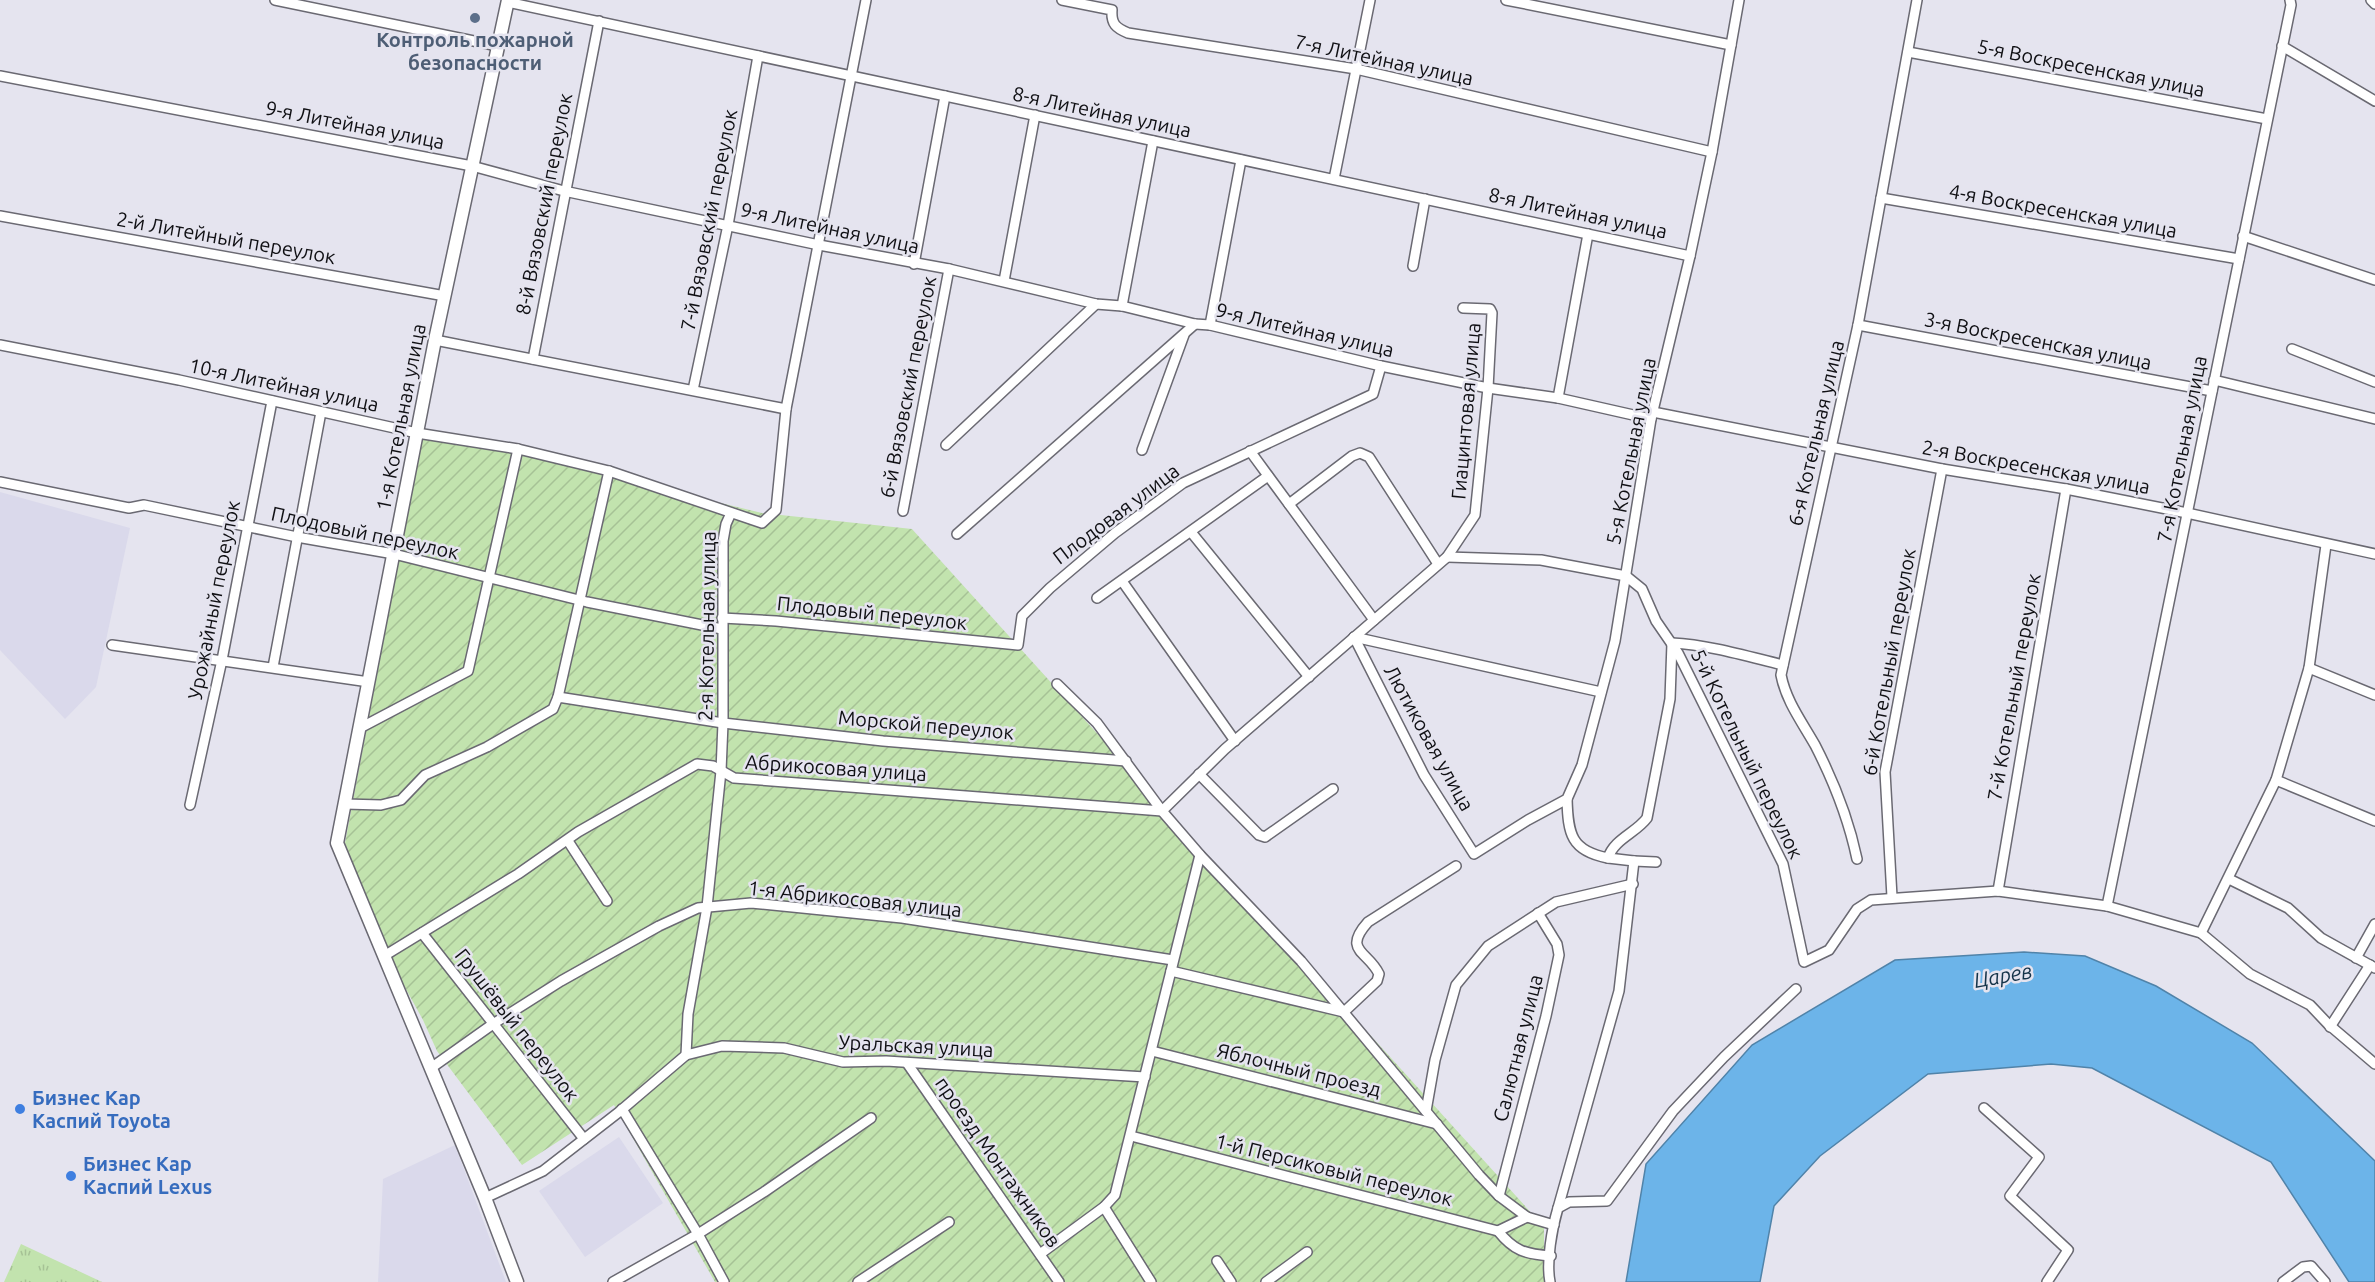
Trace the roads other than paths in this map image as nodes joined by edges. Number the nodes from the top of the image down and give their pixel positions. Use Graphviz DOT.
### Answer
graph roads {
  1 [pos="276,0"];
  2 [pos="866,0"];
  3 [pos="1062,0"];
  4 [pos="1370,0"];
  5 [pos="1506,0"];
  6 [pos="1739,0"];
  7 [pos="1917,0"];
  8 [pos="2290,0"];
  9 [pos="2371,0"];
  10 [pos="507,1"];
  11 [pos="2375,4"];
  12 [pos="1113,5"];
  13 [pos="598,21"];
  14 [pos="1731,45"];
  15 [pos="498,46"];
  16 [pos="2282,46"];
  17 [pos="1908,52"];
  18 [pos="759,56"];
  19 [pos="1356,69"];
  20 [pos="0,76"];
  21 [pos="852,76"];
  22 [pos="945,96"];
  23 [pos="2375,101"];
  24 [pos="1035,115"];
  25 [pos="2267,119"];
  26 [pos="1153,141"];
  27 [pos="1712,152"];
  28 [pos="1241,160"];
  29 [pos="472,166"];
  30 [pos="1334,179"];
  31 [pos="564,191"];
  32 [pos="1881,198"];
  33 [pos="1425,199"];
  34 [pos="0,216"];
  35 [pos="728,225"];
  36 [pos="1588,234"];
  37 [pos="2243,236"];
  38 [pos="819,245"];
  39 [pos="1690,256"];
  40 [pos="2239,259"];
  41 [pos="914,264"];
  42 [pos="1413,266"];
  43 [pos="949,269"];
  44 [pos="2375,280"];
  45 [pos="1004,281"];
  46 [pos="445,296"];
  47 [pos="1096,304"];
  48 [pos="1122,306"];
  49 [pos="1462,308"];
  50 [pos="1195,324"];
  51 [pos="1210,325"];
  52 [pos="1858,326"];
  53 [pos="1185,333"];
  54 [pos="435,340"];
  55 [pos="0,345"];
  56 [pos="2292,349"];
  57 [pos="533,359"];
  58 [pos="1381,366"];
  59 [pos="2214,380"];
  60 [pos="2375,382"];
  61 [pos="1488,388"];
  62 [pos="693,390"];
  63 [pos="2212,391"];
  64 [pos="1558,398"];
  65 [pos="272,401"];
  66 [pos="786,409"];
  67 [pos="321,412"];
  68 [pos="1652,415"];
  69 [pos="2375,419"];
  70 [pos="417,433"];
  71 [pos="946,445"];
  72 [pos="1830,446"];
  73 [pos="518,449"];
  74 [pos="1142,450"];
  75 [pos="1250,451"];
  76 [pos="1942,469"];
  77 [pos="609,471"];
  78 [pos="1268,476"];
  79 [pos="0,482"];
  80 [pos="2066,489"];
  81 [pos="1289,504"];
  82 [pos="903,511"];
  83 [pos="731,513"];
  84 [pos="2187,513"];
  85 [pos="247,527"];
  86 [pos="1191,532"];
  87 [pos="957,534"];
  88 [pos="297,537"];
  89 [pos="2326,545"];
  90 [pos="393,554"];
  91 [pos="2375,554"];
  92 [pos="1447,557"];
  93 [pos="1438,564"];
  94 [pos="1626,576"];
  95 [pos="489,578"];
  96 [pos="1122,581"];
  97 [pos="1097,598"];
  98 [pos="580,600"];
  99 [pos="722,618"];
  100 [pos="1374,620"];
  101 [pos="722,629"];
  102 [pos="1354,637"];
  103 [pos="1672,643"];
  104 [pos="112,645"];
  105 [pos="1017,645"];
  106 [pos="222,660"];
  107 [pos="1783,665"];
  108 [pos="273,667"];
  109 [pos="2309,668"];
  110 [pos="1309,677"];
  111 [pos="369,682"];
  112 [pos="1057,684"];
  113 [pos="1601,692"];
  114 [pos="2375,694"];
  115 [pos="558,697"];
  116 [pos="723,723"];
  117 [pos="360,728"];
  118 [pos="1235,741"];
  119 [pos="1126,761"];
  120 [pos="721,771"];
  121 [pos="1199,774"];
  122 [pos="2276,780"];
  123 [pos="1333,789"];
  124 [pos="1567,799"];
  125 [pos="345,804"];
  126 [pos="190,805"];
  127 [pos="1162,811"];
  128 [pos="2375,821"];
  129 [pos="568,841"];
  130 [pos="1200,855"];
  131 [pos="1608,858"];
  132 [pos="1857,859"];
  133 [pos="1634,861"];
  134 [pos="1656,862"];
  135 [pos="1456,866"];
  136 [pos="2229,879"];
  137 [pos="1633,884"];
  138 [pos="1998,891"];
  139 [pos="1892,897"];
  140 [pos="607,901"];
  141 [pos="2107,906"];
  142 [pos="707,907"];
  143 [pos="1538,913"];
  144 [pos="2375,924"];
  145 [pos="422,933"];
  146 [pos="2201,933"];
  147 [pos="384,956"];
  148 [pos="2356,958"];
  149 [pos="1173,960"];
  150 [pos="2372,966"];
  151 [pos="1171,971"];
  152 [pos="1796,989"];
  153 [pos="1344,1012"];
  154 [pos="493,1024"];
  155 [pos="2330,1027"];
  156 [pos="1152,1051"];
  157 [pos="686,1055"];
  158 [pos="907,1063"];
  159 [pos="2375,1064"];
  160 [pos="431,1068"];
  161 [pos="1145,1077"];
  162 [pos="1984,1108"];
  163 [pos="622,1109"];
  164 [pos="1426,1111"];
  165 [pos="871,1118"];
  166 [pos="1437,1124"];
  167 [pos="1131,1136"];
  168 [pos="584,1139"];
  169 [pos="1499,1196"];
  170 [pos="485,1198"];
  171 [pos="1104,1207"];
  172 [pos="1558,1208"];
  173 [pos="1527,1217"];
  174 [pos="949,1222"];
  175 [pos="1554,1225"];
  176 [pos="1498,1231"];
  177 [pos="698,1234"];
  178 [pos="1307,1252"];
  179 [pos="1040,1254"];
  180 [pos="1551,1256"];
  181 [pos="1217,1261"];
  182 [pos="517,1282"];
  183 [pos="613,1282"];
  184 [pos="724,1282"];
  185 [pos="858,1282"];
  186 [pos="1059,1282"];
  187 [pos="1151,1282"];
  188 [pos="1231,1282"];
  189 [pos="1266,1282"];
  190 [pos="1550,1282"];
  191 [pos="2047,1282"];
  192 [pos="2283,1282"];
  193 [pos="2325,1282"];
  1 -- 15 [label="street"];
  2 -- 21 [label="street, 2-я Котельная улица"];
  3 -- 12 [label="street, 7-я Литейная улица"];
  4 -- 19 [label="street"];
  5 -- 14 [label="street"];
  6 -- 14 [label="street, 5-я Котельная улица"];
  7 -- 17 [label="street, 6-я Котельная улица"];
  8 -- 16 [label="street, 7-я Котельная улица"];
  9 -- 11 [label="street"];
  10 -- 13 [label="street, 8-я Литейная улица"];
  10 -- 15 [label="street, 1-я Котельная улица"];
  12 -- 19 [label="street, 7-я Литейная улица"];
  13 -- 18 [label="street, 8-я Литейная улица"];
  13 -- 31 [label="street, 8-й Вязовский переулок"];
  14 -- 27 [label="street, 5-я Котельная улица"];
  15 -- 29 [label="street, 1-я Котельная улица"];
  16 -- 23 [label="street"];
  16 -- 25 [label="street, 7-я Котельная улица"];
  17 -- 25 [label="street, 5-я Воскресенская улица"];
  17 -- 32 [label="street, 6-я Котельная улица"];
  18 -- 21 [label="street, 8-я Литейная улица"];
  18 -- 35 [label="street, 7-й Вязовский переулок"];
  19 -- 27 [label="street, 7-я Литейная улица"];
  19 -- 30 [label="street"];
  20 -- 29 [label="street, 9-я Литейная улица"];
  21 -- 22 [label="street, 8-я Литейная улица"];
  21 -- 38 [label="street, 2-я Котельная улица"];
  22 -- 24 [label="street, 8-я Литейная улица"];
  22 -- 41 [label="street, 6-й Вязовский переулок"];
  24 -- 26 [label="street, 8-я Литейная улица"];
  24 -- 45 [label="street"];
  25 -- 37 [label="street, 7-я Котельная улица"];
  26 -- 28 [label="street, 8-я Литейная улица"];
  26 -- 48 [label="street"];
  27 -- 39 [label="street, 5-я Котельная улица"];
  28 -- 30 [label="street, 8-я Литейная улица"];
  28 -- 51 [label="street"];
  29 -- 31 [label="street, 9-я Литейная улица"];
  29 -- 46 [label="street, 1-я Котельная улица"];
  30 -- 33 [label="street, 8-я Литейная улица"];
  31 -- 35 [label="street, 9-я Литейная улица"];
  31 -- 57 [label="street, 8-й Вязовский переулок"];
  32 -- 40 [label="street, 4-я Воскресенская улица"];
  32 -- 52 [label="street, 6-я Котельная улица"];
  33 -- 36 [label="street, 8-я Литейная улица"];
  33 -- 42 [label="street"];
  34 -- 46 [label="street, 2-й Литейный переулок"];
  35 -- 38 [label="street, 9-я Литейная улица"];
  35 -- 62 [label="street, 7-й Вязовский переулок"];
  36 -- 39 [label="street, 8-я Литейная улица"];
  36 -- 64 [label="street"];
  37 -- 40 [label="street, 7-я Котельная улица"];
  37 -- 44 [label="street"];
  38 -- 41 [label="street, 9-я Литейная улица"];
  38 -- 66 [label="street, 2-я Котельная улица"];
  39 -- 68 [label="street, 5-я Котельная улица"];
  40 -- 59 [label="street, 7-я Котельная улица"];
  41 -- 43 [label="street, 9-я Литейная улица"];
  43 -- 45 [label="street, 9-я Литейная улица"];
  43 -- 82 [label="street, 6-й Вязовский переулок"];
  45 -- 47 [label="street, 9-я Литейная улица"];
  46 -- 54 [label="street, 1-я Котельная улица"];
  47 -- 48 [label="street, 9-я Литейная улица"];
  47 -- 71 [label="street"];
  48 -- 50 [label="street, 9-я Литейная улица"];
  49 -- 61 [label="street, Гиацинтовая улица"];
  50 -- 51 [label="street, 9-я Литейная улица"];
  50 -- 53 [label="street"];
  51 -- 58 [label="street, 9-я Литейная улица"];
  52 -- 63 [label="street, 3-я Воскресенская улица"];
  52 -- 72 [label="street, 6-я Котельная улица"];
  53 -- 74 [label="street"];
  53 -- 87 [label="street"];
  54 -- 57 [label="street"];
  54 -- 70 [label="street, 1-я Котельная улица"];
  55 -- 65 [label="street, 10-я Литейная улица"];
  56 -- 60 [label="street"];
  57 -- 62 [label="street"];
  58 -- 61 [label="street, 9-я Литейная улица"];
  58 -- 75 [label="street, Плодовая улица"];
  59 -- 63 [label="street, 7-я Котельная улица"];
  59 -- 69 [label="street"];
  61 -- 64 [label="street, 9-я Литейная улица"];
  61 -- 92 [label="street, Гиацинтовая улица"];
  62 -- 66 [label="street"];
  63 -- 84 [label="street, 7-я Котельная улица"];
  64 -- 68 [label="street, 9-я Литейная улица"];
  65 -- 67 [label="street, 10-я Литейная улица"];
  65 -- 85 [label="street, Урожайный переулок"];
  66 -- 83 [label="street, 2-я Котельная улица"];
  67 -- 70 [label="street, 10-я Литейная улица"];
  67 -- 88 [label="street"];
  68 -- 72 [label="street, 2-я Воскресенская улица"];
  68 -- 94 [label="street, 5-я Котельная улица"];
  70 -- 73 [label="street, 10-я Литейная улица"];
  70 -- 90 [label="street, 1-я Котельная улица"];
  72 -- 76 [label="street, 2-я Воскресенская улица"];
  72 -- 107 [label="street, 6-я Котельная улица"];
  73 -- 77 [label="street, 10-я Литейная улица"];
  73 -- 95 [label="street"];
  75 -- 78 [label="street"];
  75 -- 105 [label="street, Плодовая улица"];
  76 -- 80 [label="street, 2-я Воскресенская улица"];
  76 -- 139 [label="street, 6-й Котельный переулок"];
  77 -- 83 [label="street, 10-я Литейная улица"];
  77 -- 98 [label="street"];
  78 -- 81 [label="street"];
  78 -- 86 [label="street"];
  79 -- 85 [label="street, Плодовый переулок"];
  80 -- 84 [label="street, 2-я Воскресенская улица"];
  80 -- 138 [label="street, 7-й Котельный переулок"];
  81 -- 93 [label="street"];
  81 -- 100 [label="street"];
  83 -- 99 [label="street, 2-я Котельная улица"];
  84 -- 89 [label="street, 2-я Воскресенская улица"];
  84 -- 141 [label="street, 7-я Котельная улица"];
  85 -- 88 [label="street, Плодовый переулок"];
  85 -- 106 [label="street, Урожайный переулок"];
  86 -- 96 [label="street"];
  86 -- 110 [label="street"];
  88 -- 90 [label="street, Плодовый переулок"];
  88 -- 108 [label="street"];
  89 -- 91 [label="street, 2-я Воскресенская улица"];
  89 -- 109 [label="street"];
  90 -- 95 [label="street, Плодовый переулок"];
  90 -- 111 [label="street, 1-я Котельная улица"];
  92 -- 93 [label="street, Гиацинтовая улица"];
  92 -- 94 [label="street"];
  93 -- 100 [label="street, Гиацинтовая улица"];
  94 -- 103 [label="street, 5-й Котельный переулок"];
  94 -- 113 [label="street, 5-я Котельная улица"];
  95 -- 98 [label="street, Плодовый переулок"];
  95 -- 117 [label="street"];
  96 -- 97 [label="street"];
  96 -- 118 [label="street"];
  98 -- 101 [label="street, Плодовый переулок"];
  98 -- 115 [label="street"];
  99 -- 101 [label="street, 2-я Котельная улица"];
  99 -- 105 [label="street, Плодовый переулок"];
  100 -- 102 [label="street, Гиацинтовая улица"];
  101 -- 116 [label="street, 2-я Котельная улица"];
  102 -- 110 [label="street, Гиацинтовая улица"];
  102 -- 113 [label="street"];
  102 -- 124 [label="street, Лютиковая улица"];
  103 -- 107 [label="street"];
  103 -- 131 [label="street"];
  103 -- 139 [label="street, 5-й Котельный переулок"];
  104 -- 106 [label="street"];
  106 -- 108 [label="street"];
  106 -- 126 [label="street, Урожайный переулок"];
  107 -- 132 [label="street, 6-я Котельная улица"];
  108 -- 111 [label="street"];
  109 -- 114 [label="street"];
  109 -- 122 [label="street"];
  110 -- 118 [label="street, Гиацинтовая улица"];
  111 -- 117 [label="street, 1-я Котельная улица"];
  112 -- 119 [label="street"];
  113 -- 124 [label="street, 5-я Котельная улица"];
  115 -- 116 [label="street, Морской переулок"];
  115 -- 125 [label="street"];
  116 -- 119 [label="street, Морской переулок"];
  116 -- 120 [label="street, 2-я Котельная улица"];
  117 -- 125 [label="street, 1-я Котельная улица"];
  118 -- 121 [label="street, Гиацинтовая улица"];
  119 -- 127 [label="street"];
  120 -- 127 [label="street, Абрикосовая улица"];
  120 -- 129 [label="street, Абрикосовая улица"];
  120 -- 142 [label="street, 2-я Котельная улица"];
  121 -- 123 [label="street"];
  121 -- 127 [label="street, Гиацинтовая улица"];
  122 -- 128 [label="street"];
  122 -- 136 [label="street"];
  124 -- 131 [label="street"];
  125 -- 147 [label="street, 1-я Котельная улица"];
  127 -- 130 [label="street"];
  129 -- 140 [label="street"];
  129 -- 145 [label="street, Абрикосовая улица"];
  130 -- 149 [label="street"];
  130 -- 153 [label="street"];
  131 -- 133 [label="street"];
  133 -- 134 [label="street"];
  133 -- 137 [label="street"];
  135 -- 153 [label="street"];
  136 -- 146 [label="street"];
  136 -- 148 [label="street"];
  137 -- 143 [label="street"];
  137 -- 172 [label="street"];
  138 -- 139 [label="street"];
  138 -- 141 [label="street"];
  141 -- 146 [label="street"];
  142 -- 149 [label="street, 1-я Абрикосовая улица"];
  142 -- 154 [label="street, 1-я Абрикосовая улица"];
  142 -- 157 [label="street, 2-я Котельная улица"];
  143 -- 164 [label="street"];
  143 -- 169 [label="street, Салютная улица"];
  144 -- 148 [label="street"];
  145 -- 147 [label="street, Абрикосовая улица"];
  145 -- 154 [label="street, Грушёвый переулок"];
  146 -- 155 [label="street"];
  147 -- 160 [label="street"];
  148 -- 150 [label="street"];
  149 -- 151 [label="street"];
  150 -- 155 [label="street"];
  151 -- 153 [label="street"];
  151 -- 156 [label="street"];
  152 -- 172 [label="street"];
  153 -- 164 [label="street"];
  154 -- 160 [label="street, 1-я Абрикосовая улица"];
  154 -- 168 [label="street, Грушёвый переулок"];
  155 -- 159 [label="street"];
  156 -- 161 [label="street"];
  156 -- 166 [label="street, Яблочный проезд"];
  157 -- 158 [label="street, Уральская улица"];
  157 -- 163 [label="street"];
  158 -- 161 [label="street, Уральская улица"];
  158 -- 179 [label="street, проезд Монтажников"];
  160 -- 170 [label="street"];
  161 -- 167 [label="street"];
  162 -- 191 [label="street"];
  163 -- 168 [label="street"];
  163 -- 177 [label="street"];
  164 -- 166 [label="street"];
  165 -- 177 [label="street"];
  166 -- 169 [label="street"];
  167 -- 171 [label="street"];
  167 -- 176 [label="street, 1-й Персиковый переулок"];
  168 -- 170 [label="street"];
  169 -- 173 [label="street"];
  170 -- 182 [label="street"];
  171 -- 179 [label="street"];
  171 -- 187 [label="street"];
  172 -- 175 [label="street"];
  173 -- 175 [label="street"];
  173 -- 176 [label="street"];
  174 -- 185 [label="street"];
  175 -- 180 [label="street"];
  176 -- 180 [label="street"];
  177 -- 183 [label="street"];
  177 -- 184 [label="street"];
  178 -- 189 [label="street"];
  179 -- 186 [label="street, проезд Монтажников"];
  180 -- 190 [label="street"];
  181 -- 188 [label="street"];
  192 -- 193 [label="street"];
}
